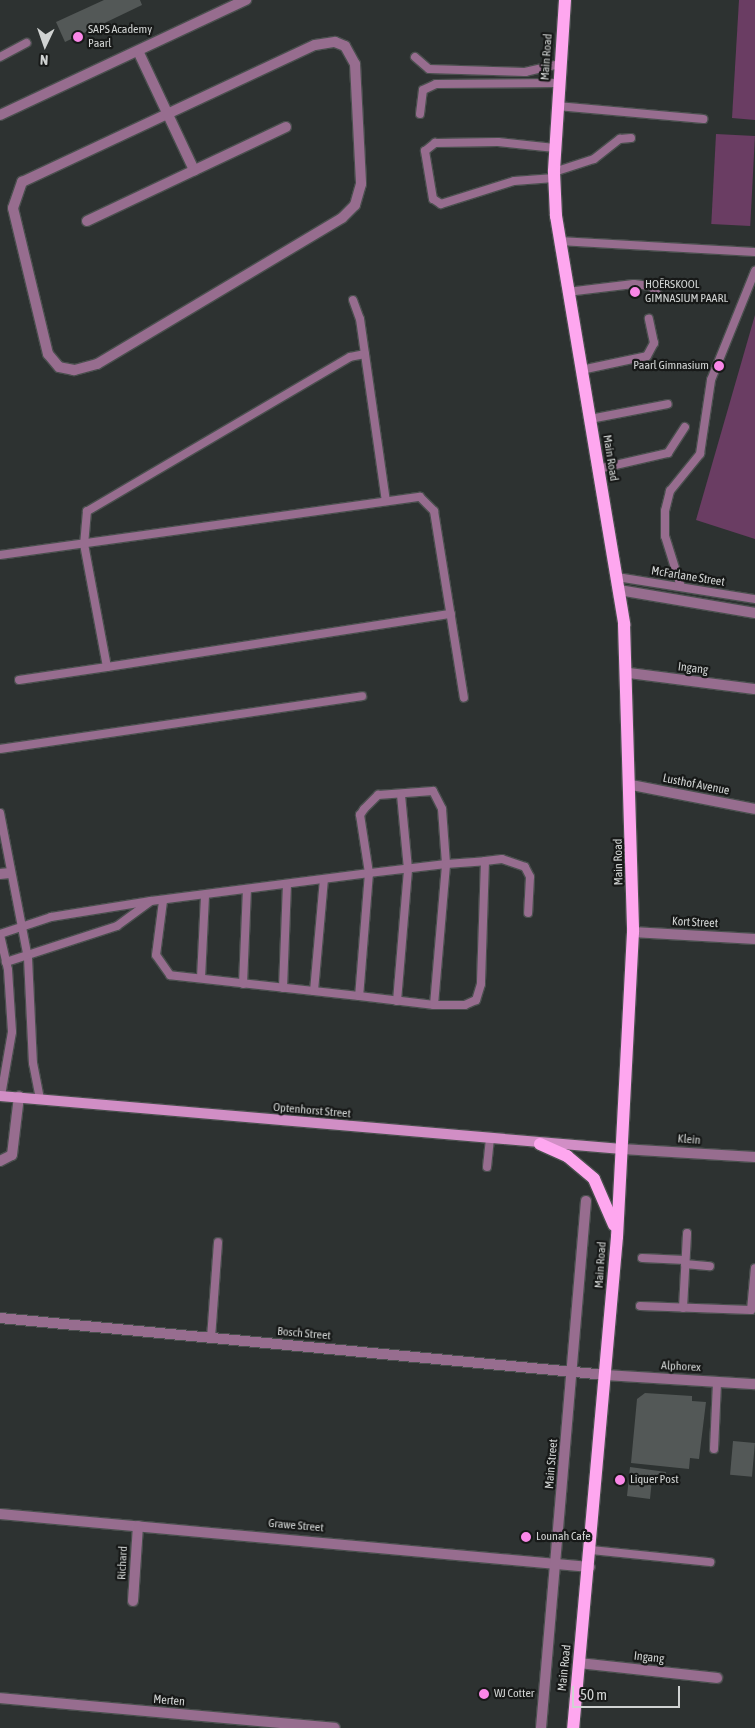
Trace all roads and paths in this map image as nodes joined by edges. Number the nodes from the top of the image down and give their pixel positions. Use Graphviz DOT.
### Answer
graph roads {
  1 [pos="246,0"];
  2 [pos="565,0"];
  3 [pos="26,43"];
  4 [pos="138,51"];
  5 [pos="0,57"];
  6 [pos="415,57"];
  7 [pos="560,64"];
  8 [pos="558,83"];
  9 [pos="557,106"];
  10 [pos="166,113"];
  11 [pos="420,114"];
  12 [pos="0,115"];
  13 [pos="703,118"];
  14 [pos="286,127"];
  15 [pos="631,138"];
  16 [pos="555,148"];
  17 [pos="194,170"];
  18 [pos="554,175"];
  19 [pos="87,221"];
  20 [pos="559,241"];
  21 [pos="755,252"];
  22 [pos="755,271"];
  23 [pos="567,292"];
  24 [pos="659,296"];
  25 [pos="353,300"];
  26 [pos="649,319"];
  27 [pos="365,354"];
  28 [pos="581,370"];
  29 [pos="668,404"];
  30 [pos="590,418"];
  31 [pos="685,427"];
  32 [pos="598,469"];
  33 [pos="386,501"];
  34 [pos="84,544"];
  35 [pos="0,555"];
  36 [pos="617,577"];
  37 [pos="681,587"];
  38 [pos="619,590"];
  39 [pos="755,599"];
  40 [pos="755,613"];
  41 [pos="451,614"];
  42 [pos="107,667"];
  43 [pos="629,673"];
  44 [pos="19,680"];
  45 [pos="754,689"];
  46 [pos="362,696"];
  47 [pos="464,698"];
  48 [pos="0,749"];
  49 [pos="632,785"];
  50 [pos="401,795"];
  51 [pos="755,809"];
  52 [pos="0,813"];
  53 [pos="485,861"];
  54 [pos="446,864"];
  55 [pos="408,868"];
  56 [pos="5,873"];
  57 [pos="369,873"];
  58 [pos="324,879"];
  59 [pos="287,885"];
  60 [pos="247,890"];
  61 [pos="205,896"];
  62 [pos="164,901"];
  63 [pos="151,902"];
  64 [pos="528,913"];
  65 [pos="22,929"];
  66 [pos="633,932"];
  67 [pos="0,935"];
  68 [pos="755,939"];
  69 [pos="28,958"];
  70 [pos="6,962"];
  71 [pos="201,978"];
  72 [pos="243,984"];
  73 [pos="283,988"];
  74 [pos="314,991"];
  75 [pos="359,996"];
  76 [pos="397,1001"];
  77 [pos="434,1005"];
  78 [pos="1,1096"];
  79 [pos="18,1096"];
  80 [pos="40,1099"];
  81 [pos="490,1139"];
  82 [pos="540,1144"];
  83 [pos="622,1149"];
  84 [pos="755,1158"];
  85 [pos="0,1161"];
  86 [pos="487,1167"];
  87 [pos="586,1201"];
  88 [pos="687,1233"];
  89 [pos="616,1237"];
  90 [pos="218,1242"];
  91 [pos="642,1258"];
  92 [pos="685,1262"];
  93 [pos="710,1266"];
  94 [pos="755,1268"];
  95 [pos="640,1306"];
  96 [pos="683,1308"];
  97 [pos="0,1318"];
  98 [pos="210,1338"];
  99 [pos="572,1372"];
  100 [pos="606,1375"];
  101 [pos="717,1382"];
  102 [pos="753,1387"];
  103 [pos="714,1449"];
  104 [pos="0,1514"];
  105 [pos="138,1526"];
  106 [pos="591,1550"];
  107 [pos="710,1562"];
  108 [pos="556,1564"];
  109 [pos="590,1567"];
  110 [pos="133,1601"];
  111 [pos="579,1663"];
  112 [pos="717,1678"];
  113 [pos="0,1698"];
  114 [pos="335,1728"];
  115 [pos="541,1728"];
  116 [pos="573,1728"];
  1 -- 4 [label="street"];
  2 -- 7 [label="main road, Main Road"];
  3 -- 5 [label="lane"];
  4 -- 10 [label="street"];
  4 -- 12 [label="street"];
  6 -- 7 [label="lane"];
  7 -- 8 [label="main road, Main Road"];
  8 -- 9 [label="main road, Main Road"];
  8 -- 11 [label="lane"];
  9 -- 13 [label="lane"];
  9 -- 16 [label="main road, Main Road"];
  10 -- 10 [label="street"];
  10 -- 17 [label="street"];
  14 -- 17 [label="street"];
  15 -- 18 [label="lane"];
  16 -- 18 [label="main road, Main Road"];
  16 -- 18 [label="lane"];
  17 -- 19 [label="street"];
  18 -- 20 [label="main road, Main Road"];
  20 -- 21 [label="lane"];
  20 -- 23 [label="main road, Main Road"];
  22 -- 37 [label="lane"];
  23 -- 24 [label="lane"];
  23 -- 28 [label="main road, Main Road"];
  25 -- 27 [label="lane"];
  26 -- 28 [label="lane"];
  27 -- 33 [label="lane"];
  27 -- 34 [label="lane"];
  28 -- 30 [label="main road, Main Road"];
  29 -- 30 [label="lane"];
  30 -- 32 [label="main road, Main Road"];
  31 -- 32 [label="lane"];
  32 -- 36 [label="main road, Main Road"];
  33 -- 34 [label="lane"];
  33 -- 41 [label="lane"];
  34 -- 35 [label="lane"];
  34 -- 42 [label="lane"];
  36 -- 37 [label="lane, McFarlane Street"];
  36 -- 38 [label="main road, Main Road"];
  37 -- 39 [label="lane, McFarlane Street"];
  38 -- 40 [label="street"];
  38 -- 43 [label="main road, Main Road"];
  41 -- 42 [label="lane"];
  41 -- 47 [label="lane"];
  42 -- 44 [label="lane"];
  43 -- 45 [label="street, Ingang"];
  43 -- 49 [label="main road, Main Road"];
  46 -- 48 [label="lane"];
  49 -- 51 [label="street, Lusthof Avenue"];
  49 -- 66 [label="main road, Main Road"];
  50 -- 54 [label="lane"];
  50 -- 55 [label="lane"];
  50 -- 57 [label="lane"];
  52 -- 56 [label="lane"];
  53 -- 54 [label="lane"];
  53 -- 64 [label="lane"];
  53 -- 77 [label="lane"];
  54 -- 55 [label="lane"];
  54 -- 77 [label="lane"];
  55 -- 57 [label="lane"];
  55 -- 76 [label="lane"];
  56 -- 65 [label="lane"];
  57 -- 58 [label="lane"];
  57 -- 75 [label="lane"];
  58 -- 59 [label="lane"];
  58 -- 74 [label="lane"];
  59 -- 60 [label="lane"];
  59 -- 73 [label="lane"];
  60 -- 61 [label="lane"];
  60 -- 72 [label="lane"];
  61 -- 62 [label="lane"];
  61 -- 71 [label="lane"];
  62 -- 63 [label="lane"];
  62 -- 71 [label="lane"];
  63 -- 65 [label="lane"];
  63 -- 69 [label="lane"];
  65 -- 67 [label="lane"];
  65 -- 69 [label="lane"];
  66 -- 68 [label="street, Kort Street"];
  66 -- 83 [label="main road, Main Road"];
  67 -- 70 [label="lane"];
  69 -- 70 [label="lane"];
  69 -- 80 [label="lane"];
  70 -- 78 [label="lane"];
  71 -- 72 [label="lane"];
  72 -- 73 [label="lane"];
  73 -- 74 [label="lane"];
  74 -- 75 [label="lane"];
  75 -- 76 [label="lane"];
  76 -- 77 [label="lane"];
  78 -- 79 [label="main road, Optenhorst Street"];
  79 -- 80 [label="main road, Optenhorst Street"];
  79 -- 85 [label="street"];
  80 -- 81 [label="main road, Optenhorst Street"];
  81 -- 82 [label="main road, Optenhorst Street"];
  81 -- 86 [label="lane"];
  82 -- 83 [label="main road, Optenhorst Street"];
  82 -- 89 [label="main road"];
  83 -- 84 [label="street, Klein"];
  83 -- 89 [label="main road, Main Road"];
  87 -- 99 [label="street, Main Street"];
  88 -- 92 [label="lane"];
  89 -- 100 [label="main road, Main Road"];
  90 -- 98 [label="lane"];
  91 -- 92 [label="lane"];
  92 -- 93 [label="lane"];
  92 -- 96 [label="lane"];
  94 -- 96 [label="lane"];
  95 -- 96 [label="lane"];
  97 -- 98 [label="street, Bosch Street"];
  98 -- 99 [label="street, Bosch Street"];
  99 -- 100 [label="street, Bosch Street"];
  99 -- 108 [label="street, Main Street"];
  100 -- 101 [label="street, Alphorex"];
  100 -- 106 [label="main road, Main Road"];
  101 -- 102 [label="street, Alphorex"];
  101 -- 103 [label="lane"];
  104 -- 105 [label="street, Grawe Street"];
  105 -- 108 [label="street, Grawe Street"];
  105 -- 110 [label="street, Richard"];
  106 -- 107 [label="lane"];
  106 -- 109 [label="main road, Main Road"];
  108 -- 109 [label="street, Grawe Street"];
  108 -- 115 [label="street, Main Street"];
  109 -- 111 [label="main road, Main Road"];
  111 -- 112 [label="street, Ingang"];
  111 -- 116 [label="main road, Main Road"];
  113 -- 114 [label="street, Merten"];
}
